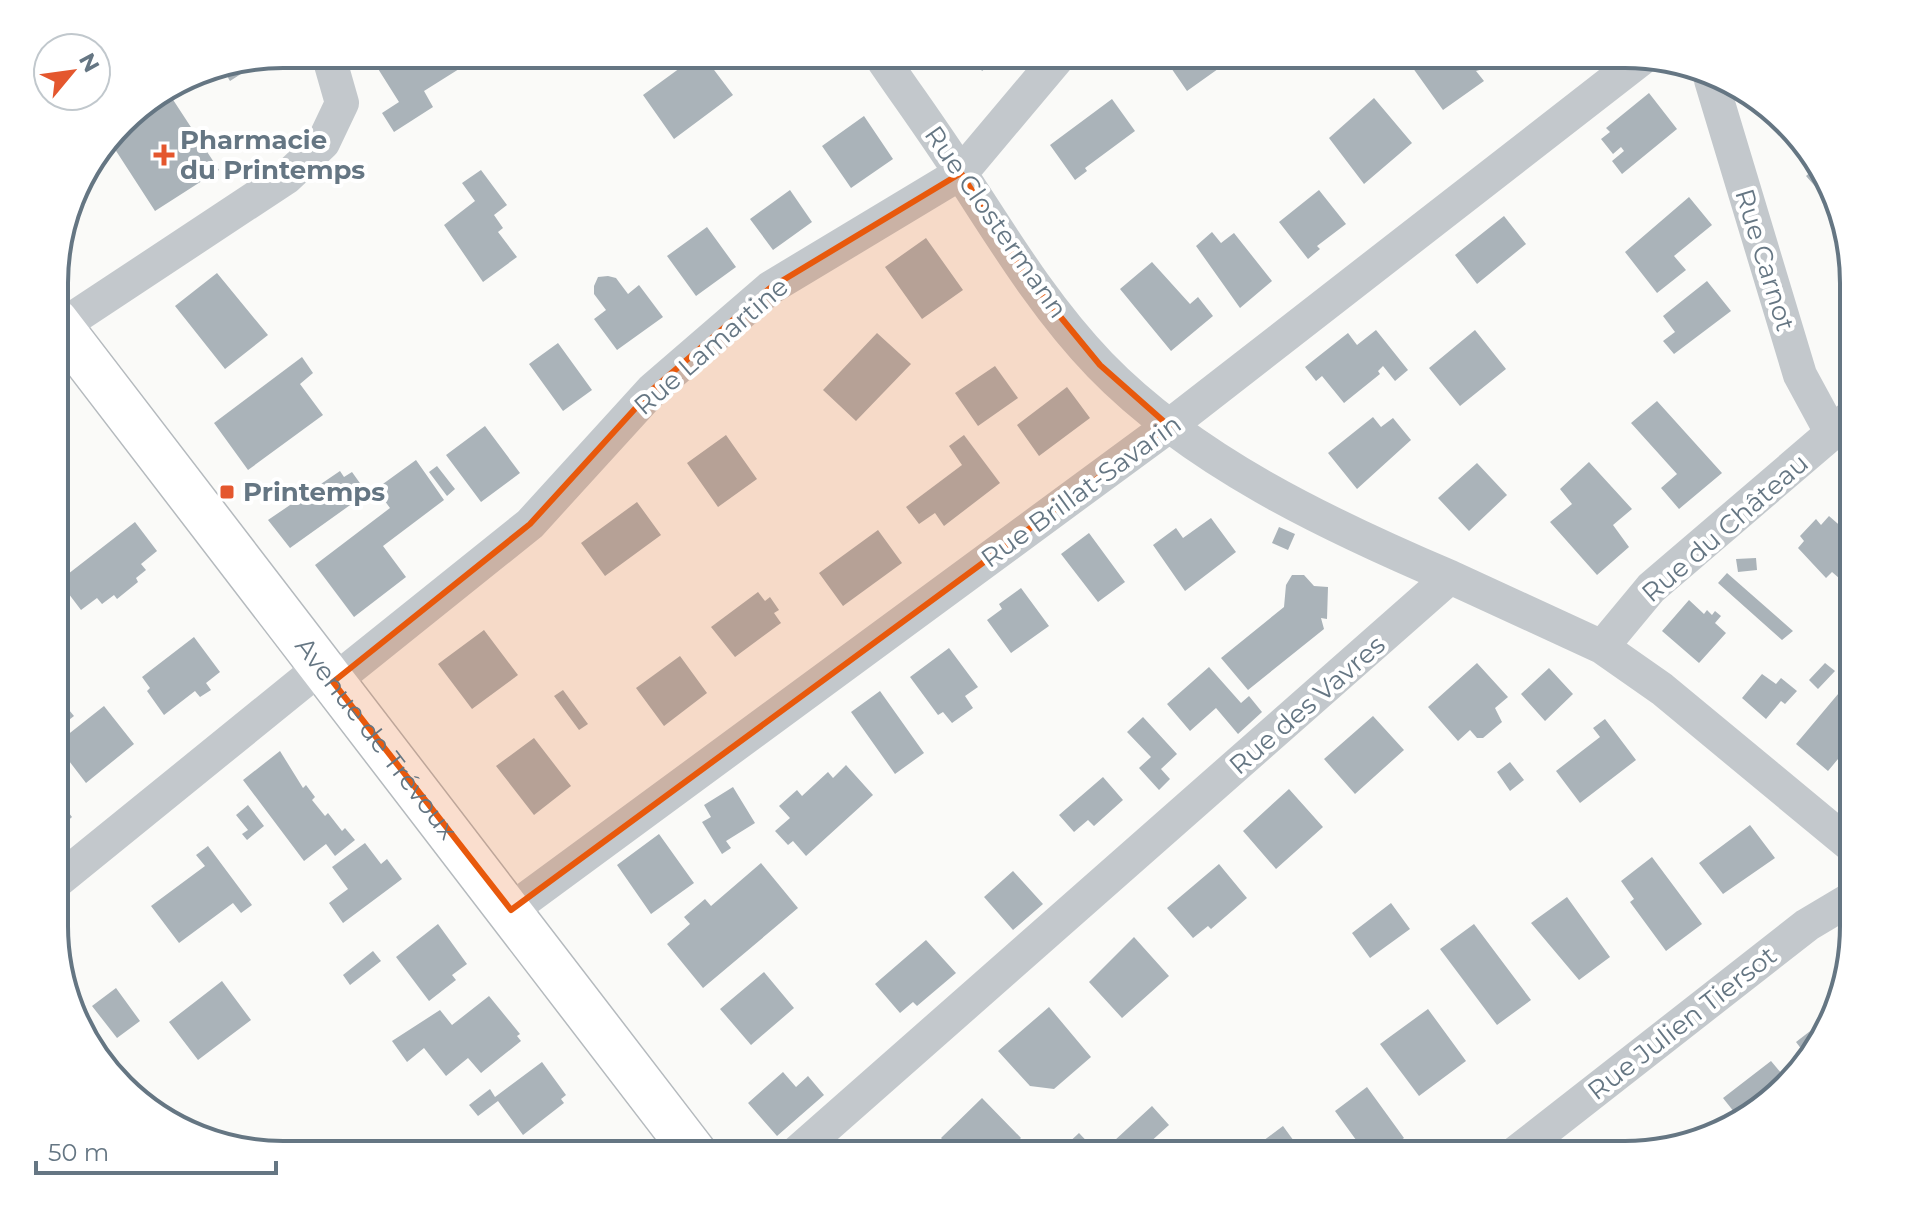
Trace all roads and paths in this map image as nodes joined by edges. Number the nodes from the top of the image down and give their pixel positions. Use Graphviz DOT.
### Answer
graph roads {
  1 [pos="332,68"];
  2 [pos="889,68"];
  3 [pos="1049,68"];
  4 [pos="1629,68"];
  5 [pos="1713,87"];
  6 [pos="961,173"];
  7 [pos="68,318"];
  8 [pos="68,337"];
  9 [pos="1840,421"];
  10 [pos="1169,426"];
  11 [pos="1840,427"];
  12 [pos="1450,577"];
  13 [pos="1602,647"];
  14 [pos="327,674"];
  15 [pos="1840,830"];
  16 [pos="68,873"];
  17 [pos="1840,905"];
  18 [pos="511,910"];
  19 [pos="685,1141"];
  20 [pos="810,1141"];
  21 [pos="1531,1141"];
  1 -- 7 [label="street"];
  2 -- 6 [label="street, Rue Clostermann"];
  3 -- 6 [label="street, Rue Lamartine"];
  4 -- 10 [label="street, Rue Brillat-Savarin"];
  5 -- 9 [label="street, Rue Carnot"];
  6 -- 10 [label="street, Rue Clostermann"];
  6 -- 14 [label="street, Rue Lamartine"];
  8 -- 14 [label="main road, Avenue de Trévoux"];
  10 -- 12 [label="street, Rue Clostermann"];
  10 -- 18 [label="street, Rue Brillat-Savarin"];
  11 -- 13 [label="street, Rue du Château"];
  12 -- 13 [label="street"];
  12 -- 20 [label="street, Rue des Vavres"];
  13 -- 15 [label="street"];
  14 -- 16 [label="street, Rue Lamartine"];
  14 -- 18 [label="main road, Avenue de Trévoux"];
  17 -- 21 [label="street, Rue Julien Tiersot"];
  18 -- 19 [label="main road, Avenue de Trévoux"];
}
